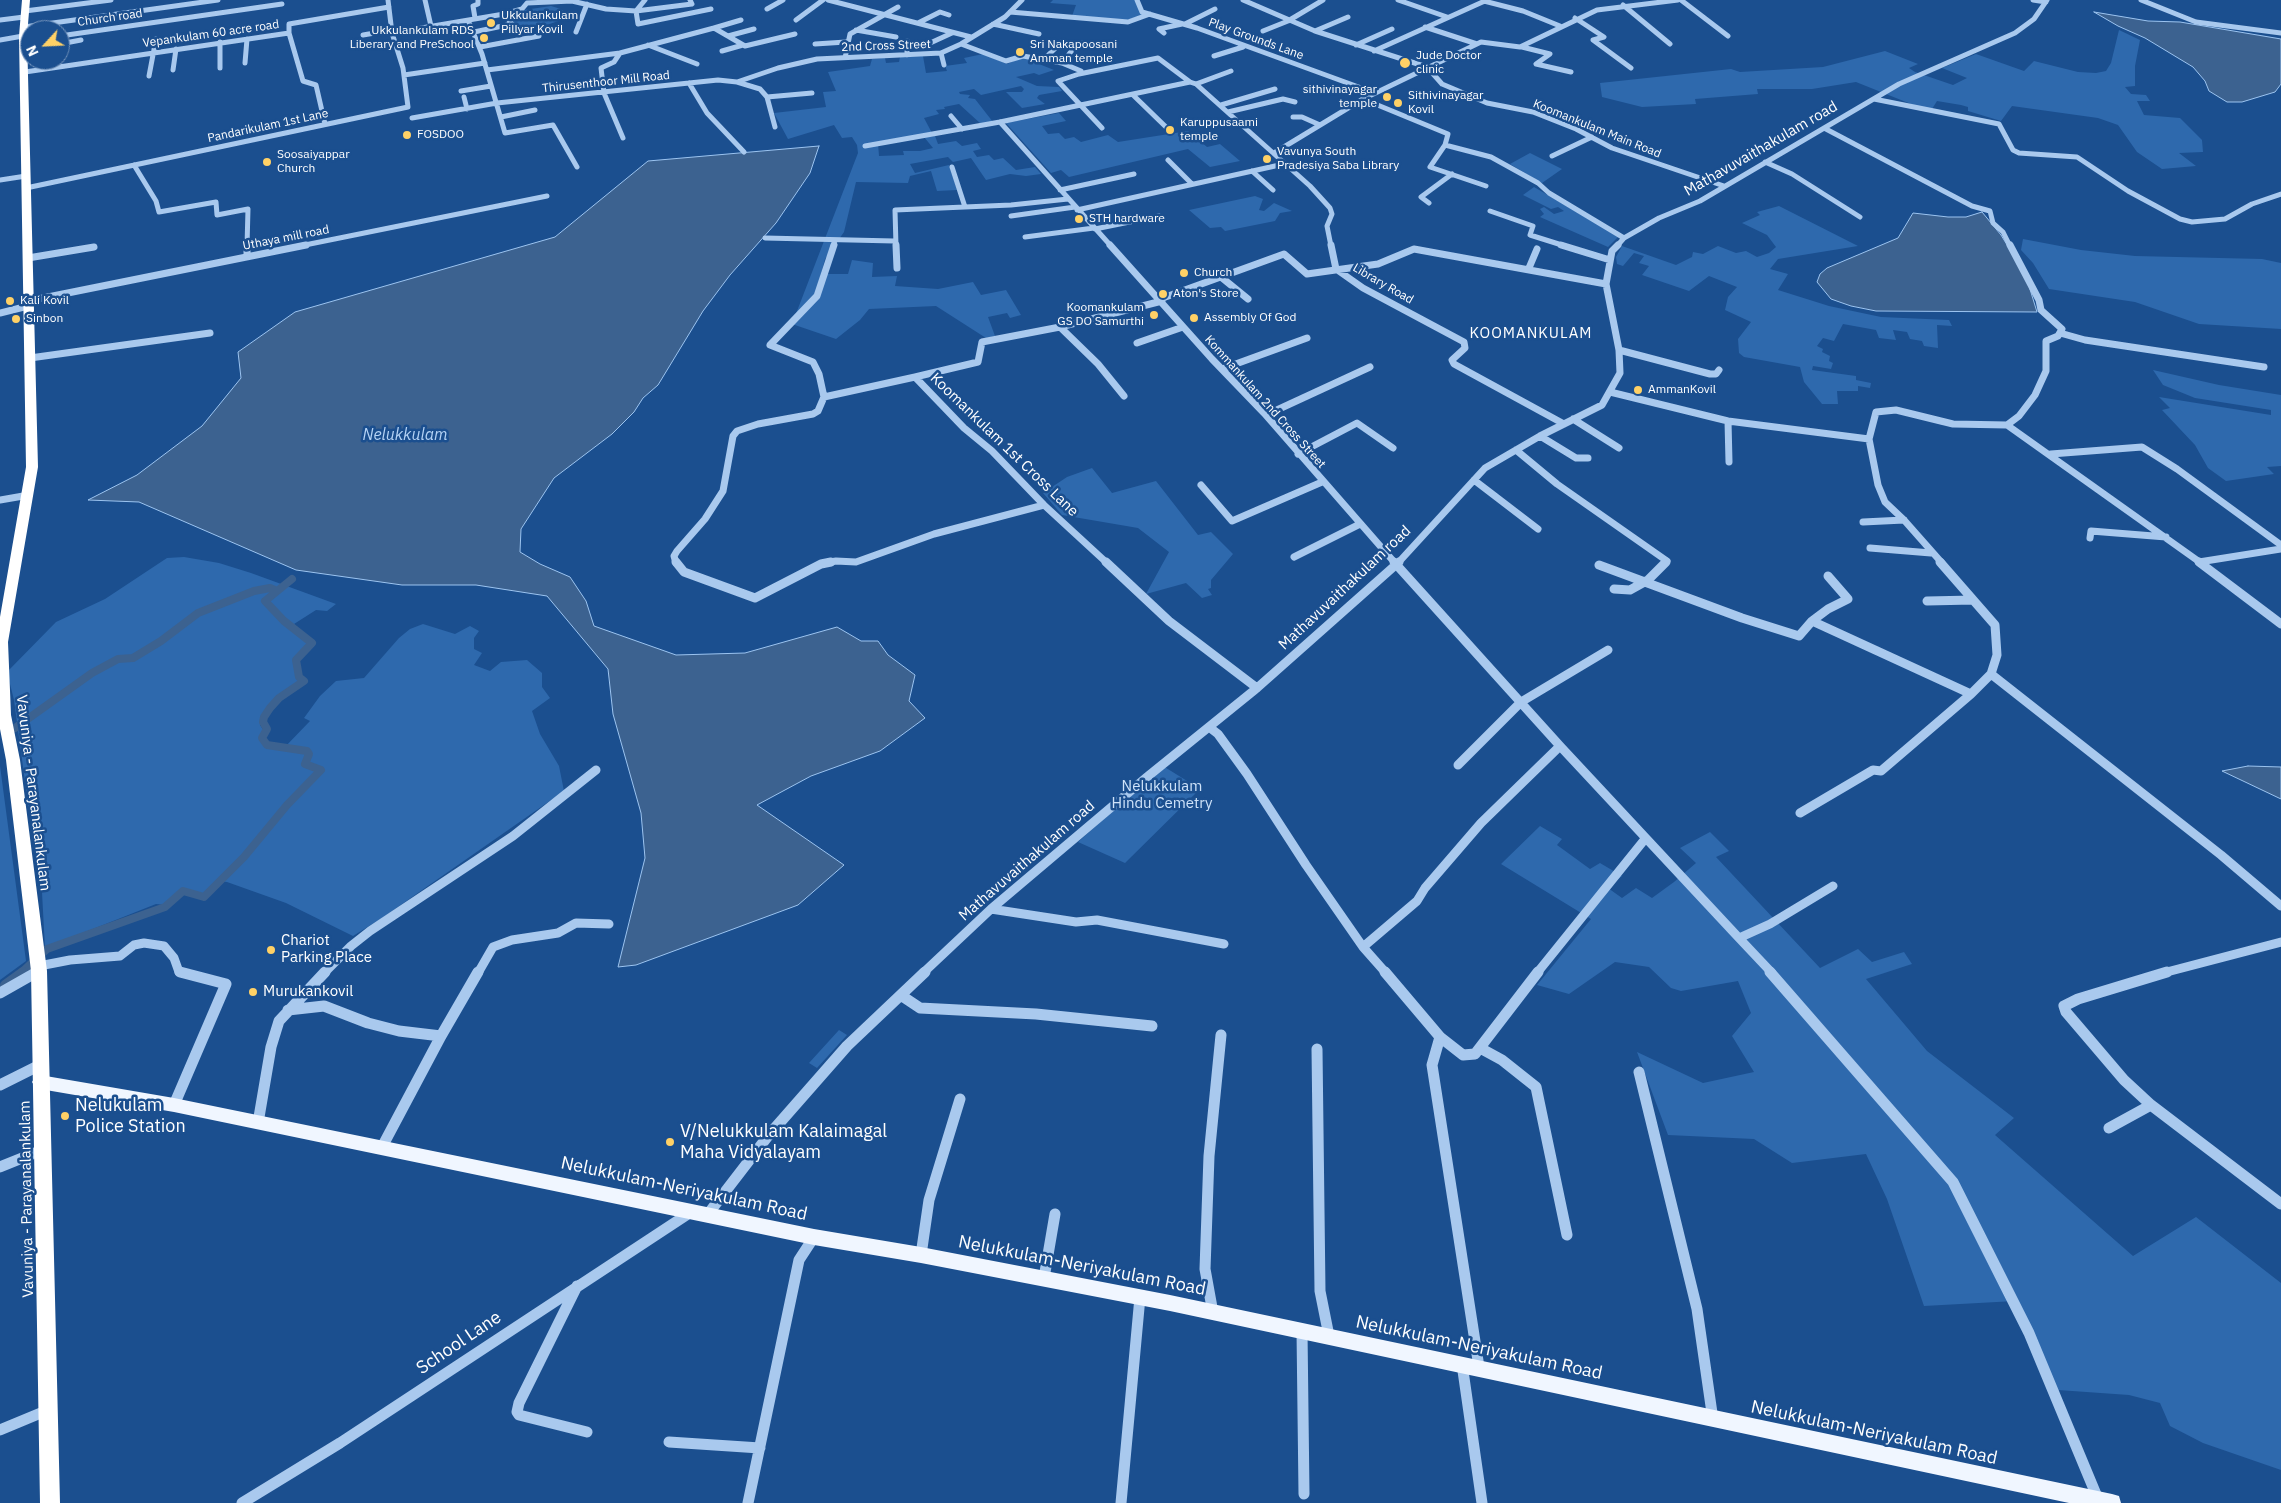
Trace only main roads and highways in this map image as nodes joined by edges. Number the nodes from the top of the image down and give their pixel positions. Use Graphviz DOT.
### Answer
graph roads {
  1 [pos="25,70"];
  2 [pos="1,642"];
  3 [pos="40,1074"];
  4 [pos="2105,1501"];
  5 [pos="49,1502"];
  1 -- 2 [label="highway, Vavuniya - Parayanalankulam"];
  2 -- 3 [label="highway, Vavuniya - Parayanalankulam"];
  3 -- 4 [label="main road, Nelukkulam-Neriyakulam Road"];
  3 -- 5 [label="highway, Vavuniya - Parayanalankulam"];
}
